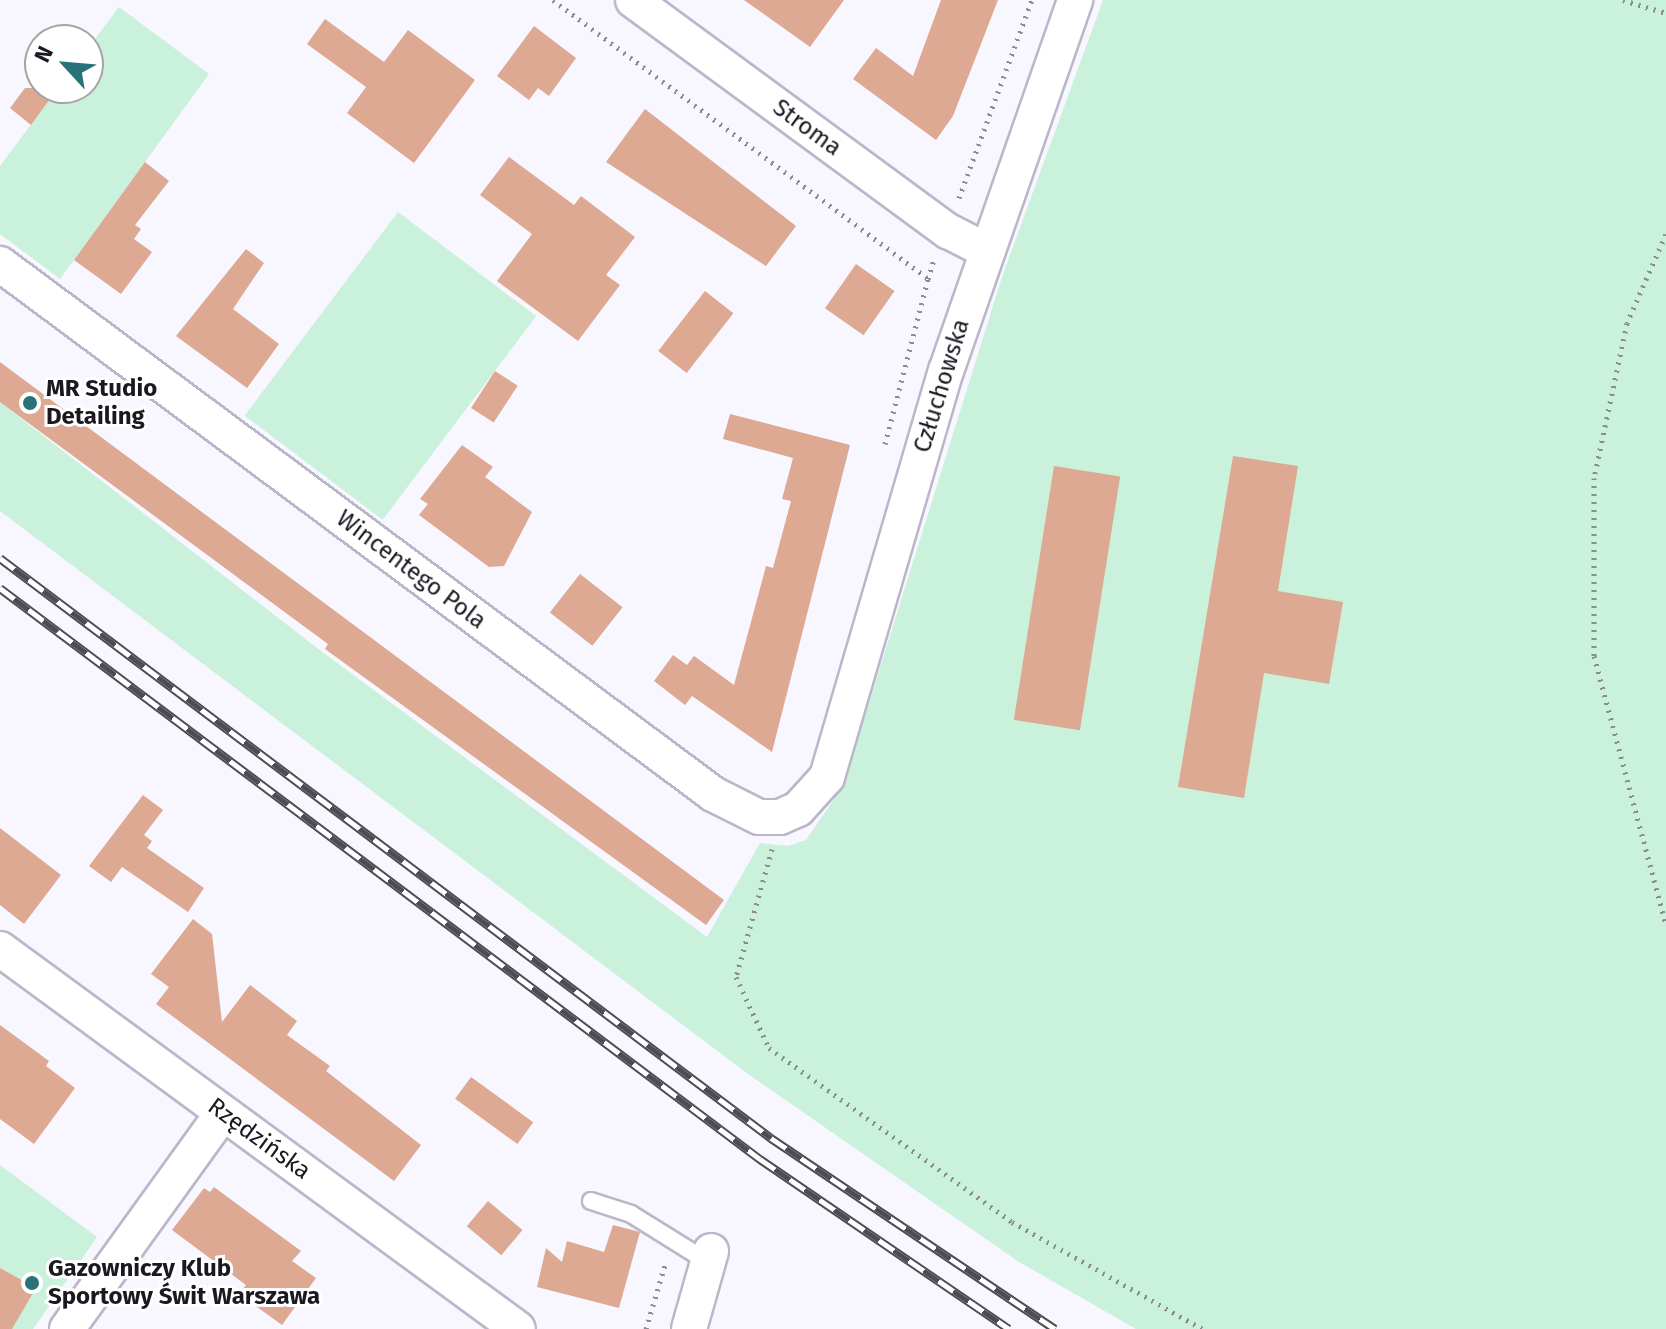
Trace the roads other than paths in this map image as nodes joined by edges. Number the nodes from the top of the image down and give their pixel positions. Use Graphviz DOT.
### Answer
graph roads {
  1 [pos="633,0"];
  2 [pos="1075,0"];
  3 [pos="985,250"];
  4 [pos="0,264"];
  5 [pos="780,817"];
  6 [pos="0,949"];
  7 [pos="223,1113"];
  8 [pos="591,1201"];
  9 [pos="709,1257"];
  10 [pos="67,1329"];
  11 [pos="518,1329"];
  12 [pos="689,1329"];
  1 -- 3 [label="street, Stroma"];
  2 -- 3 [label="street, Człuchowska"];
  3 -- 5 [label="street, Człuchowska"];
  4 -- 5 [label="street, Wincentego Pola"];
  6 -- 7 [label="street, Rzędzińska"];
  7 -- 10 [label="street"];
  7 -- 11 [label="street, Rzędzińska"];
  8 -- 9 [label="lane"];
  9 -- 12 [label="street"];
}
